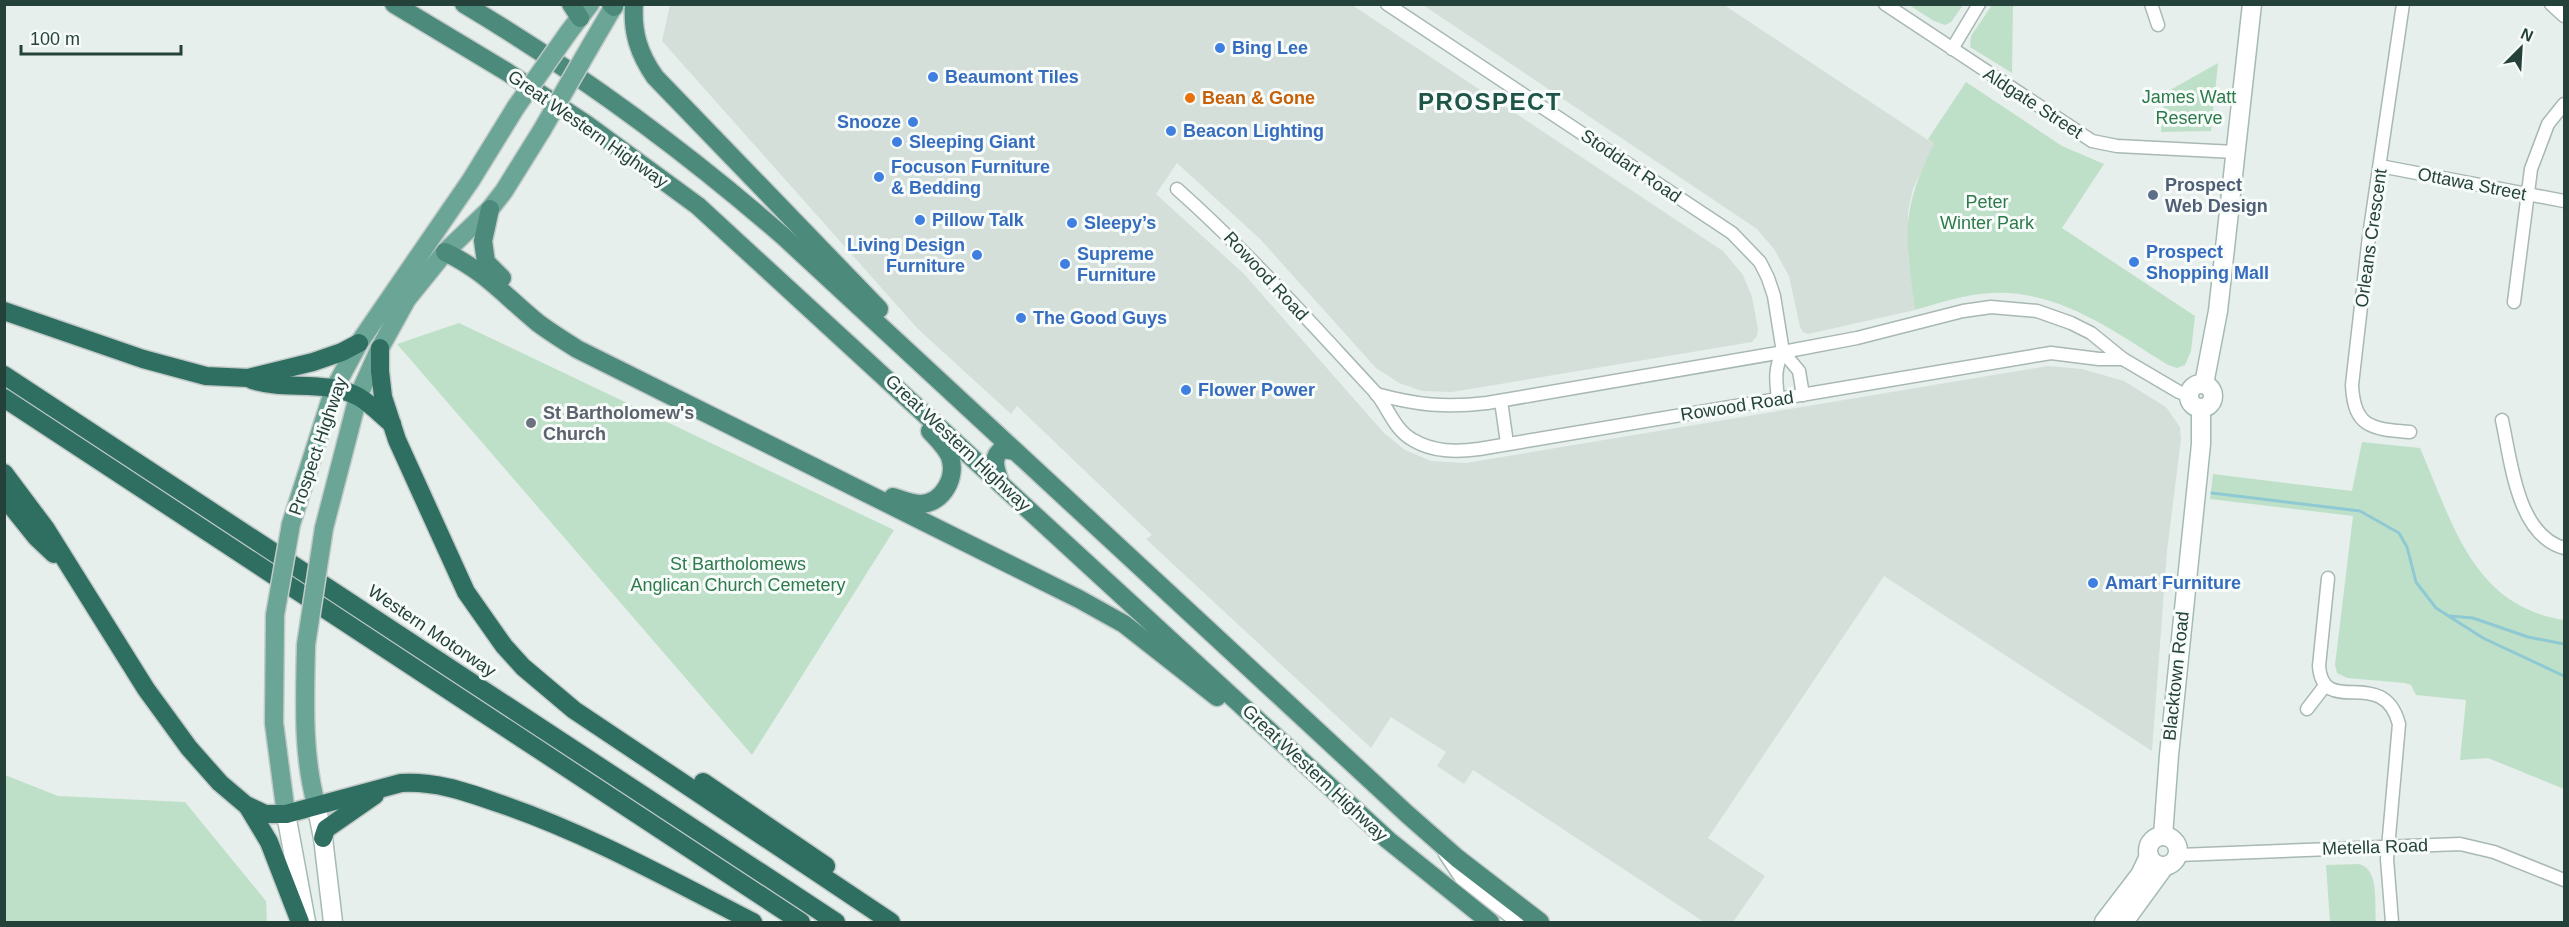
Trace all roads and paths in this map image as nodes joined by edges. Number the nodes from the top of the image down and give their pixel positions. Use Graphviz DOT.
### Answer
graph roads {
  1 [pos="394,4"];
  2 [pos="464,4"];
  3 [pos="634,4"];
  4 [pos="1387,4"];
  5 [pos="1885,4"];
  6 [pos="1979,4"];
  7 [pos="2151,4"];
  8 [pos="2252,4"];
  9 [pos="2403,4"];
  10 [pos="2551,4"];
  11 [pos="613,5"];
  12 [pos="580,9"];
  13 [pos="2565,16"];
  14 [pos="2158,25"];
  15 [pos="1952,50"];
  16 [pos="2565,104"];
  17 [pos="2235,152"];
  18 [pos="2380,166"];
  19 [pos="1177,189"];
  20 [pos="2527,194"];
  21 [pos="2565,201"];
  22 [pos="490,209"];
  23 [pos="445,252"];
  24 [pos="2514,302"];
  25 [pos="4,310"];
  26 [pos="358,343"];
  27 [pos="852,346"];
  28 [pos="380,348"];
  29 [pos="1784,352"];
  30 [pos="2123,359"];
  31 [pos="4,375"];
  32 [pos="248,378"];
  33 [pos="2204,384"];
  34 [pos="334,389"];
  35 [pos="1376,394"];
  36 [pos="1803,395"];
  37 [pos="2188,395"];
  38 [pos="358,397"];
  39 [pos="4,398"];
  40 [pos="1778,399"];
  41 [pos="962,400"];
  42 [pos="1501,401"];
  43 [pos="2201,409"];
  44 [pos="2502,420"];
  45 [pos="392,423"];
  46 [pos="2410,432"];
  47 [pos="1507,443"];
  48 [pos="1016,451"];
  49 [pos="4,473"];
  50 [pos="1000,482"];
  51 [pos="4,497"];
  52 [pos="2565,548"];
  53 [pos="75,574"];
  54 [pos="2328,578"];
  55 [pos="2324,687"];
  56 [pos="2307,709"];
  57 [pos="1307,766"];
  58 [pos="384,789"];
  59 [pos="316,804"];
  60 [pos="246,805"];
  61 [pos="286,814"];
  62 [pos="2163,836"];
  63 [pos="323,838"];
  64 [pos="1434,838"];
  65 [pos="2388,846"];
  66 [pos="2179,855"];
  67 [pos="2149,856"];
  68 [pos="2164,867"];
  69 [pos="2565,880"];
  70 [pos="2130,888"];
  71 [pos="300,922"];
  72 [pos="306,922"];
  73 [pos="333,922"];
  74 [pos="753,922"];
  75 [pos="801,922"];
  76 [pos="836,922"];
  77 [pos="892,922"];
  78 [pos="1490,922"];
  79 [pos="1517,922"];
  80 [pos="1540,922"];
  81 [pos="2104,922"];
  82 [pos="2123,922"];
  83 [pos="2392,922"];
  1 -- 27 [label="highway, Great Western Highway"];
  2 -- 41 [label="highway, Great Western Highway"];
  3 -- 41 [label="highway"];
  4 -- 29 [label="street, Stoddart Road"];
  5 -- 15 [label="street, Aldgate Street"];
  6 -- 15 [label="street"];
  7 -- 14 [label="street"];
  8 -- 17 [label="main road"];
  9 -- 18 [label="street, Orleans Crescent"];
  10 -- 13 [label="street"];
  11 -- 22 [label="main road, Prospect Highway, bridge"];
  12 -- 26 [label="main road, Prospect Highway, bridge"];
  15 -- 17 [label="street, Aldgate Street"];
  16 -- 20 [label="street"];
  17 -- 33 [label="main road"];
  18 -- 20 [label="street, Ottawa Street"];
  18 -- 46 [label="street, Orleans Crescent"];
  19 -- 35 [label="street, Rowood Road"];
  20 -- 21 [label="street, Ottawa Street"];
  20 -- 24 [label="street"];
  22 -- 23 [label="main road, Prospect Highway"];
  22 -- 27 [label="highway"];
  23 -- 28 [label="main road, Prospect Highway"];
  23 -- 57 [label="highway"];
  25 -- 32 [label="highway"];
  26 -- 32 [label="highway"];
  26 -- 34 [label="main road, Prospect Highway"];
  27 -- 50 [label="highway, Great Western Highway"];
  28 -- 38 [label="main road, Prospect Highway"];
  28 -- 45 [label="highway"];
  29 -- 30 [label="street"];
  29 -- 36 [label="street, Stoddart Road"];
  29 -- 40 [label="street, Stoddart Road"];
  29 -- 42 [label="street"];
  30 -- 36 [label="street, Rowood Road"];
  30 -- 37 [label="street"];
  31 -- 76 [label="highway, Western Motorway"];
  32 -- 34 [label="highway"];
  33 -- 37 [label="main road"];
  33 -- 43 [label="main road"];
  34 -- 38 [label="highway"];
  34 -- 61 [label="main road, Prospect Highway, bridge"];
  35 -- 42 [label="street"];
  35 -- 47 [label="street, Rowood Road"];
  36 -- 40 [label="street, Rowood Road"];
  37 -- 43 [label="main road"];
  38 -- 45 [label="highway"];
  38 -- 59 [label="main road, Prospect Highway, bridge"];
  39 -- 75 [label="highway"];
  40 -- 47 [label="street, Rowood Road"];
  41 -- 48 [label="highway, Great Western Highway"];
  42 -- 47 [label="street"];
  43 -- 62 [label="main road, Blacktown Road"];
  44 -- 52 [label="street"];
  45 -- 77 [label="highway"];
  48 -- 50 [label="highway"];
  48 -- 64 [label="highway, Great Western Highway"];
  49 -- 53 [label="highway"];
  50 -- 57 [label="highway, Great Western Highway"];
  51 -- 53 [label="highway"];
  53 -- 60 [label="highway"];
  54 -- 55 [label="street"];
  55 -- 56 [label="street"];
  55 -- 65 [label="street"];
  57 -- 78 [label="highway, Great Western Highway"];
  58 -- 59 [label="highway"];
  58 -- 63 [label="highway"];
  58 -- 74 [label="highway"];
  59 -- 61 [label="highway"];
  59 -- 63 [label="main road, Prospect Highway"];
  60 -- 61 [label="highway"];
  60 -- 71 [label="highway"];
  61 -- 72 [label="main road, Prospect Highway"];
  62 -- 66 [label="main road"];
  62 -- 67 [label="main road"];
  63 -- 73 [label="main road, Prospect Highway"];
  64 -- 79 [label="street"];
  64 -- 80 [label="highway, Great Western Highway"];
  65 -- 66 [label="street, Metella Road"];
  65 -- 69 [label="street, Metella Road"];
  65 -- 83 [label="street"];
  66 -- 68 [label="main road"];
  67 -- 68 [label="main road"];
  67 -- 70 [label="main road"];
  68 -- 82 [label="main road"];
  70 -- 81 [label="main road"];
  70 -- 82 [label="main road"];
}
